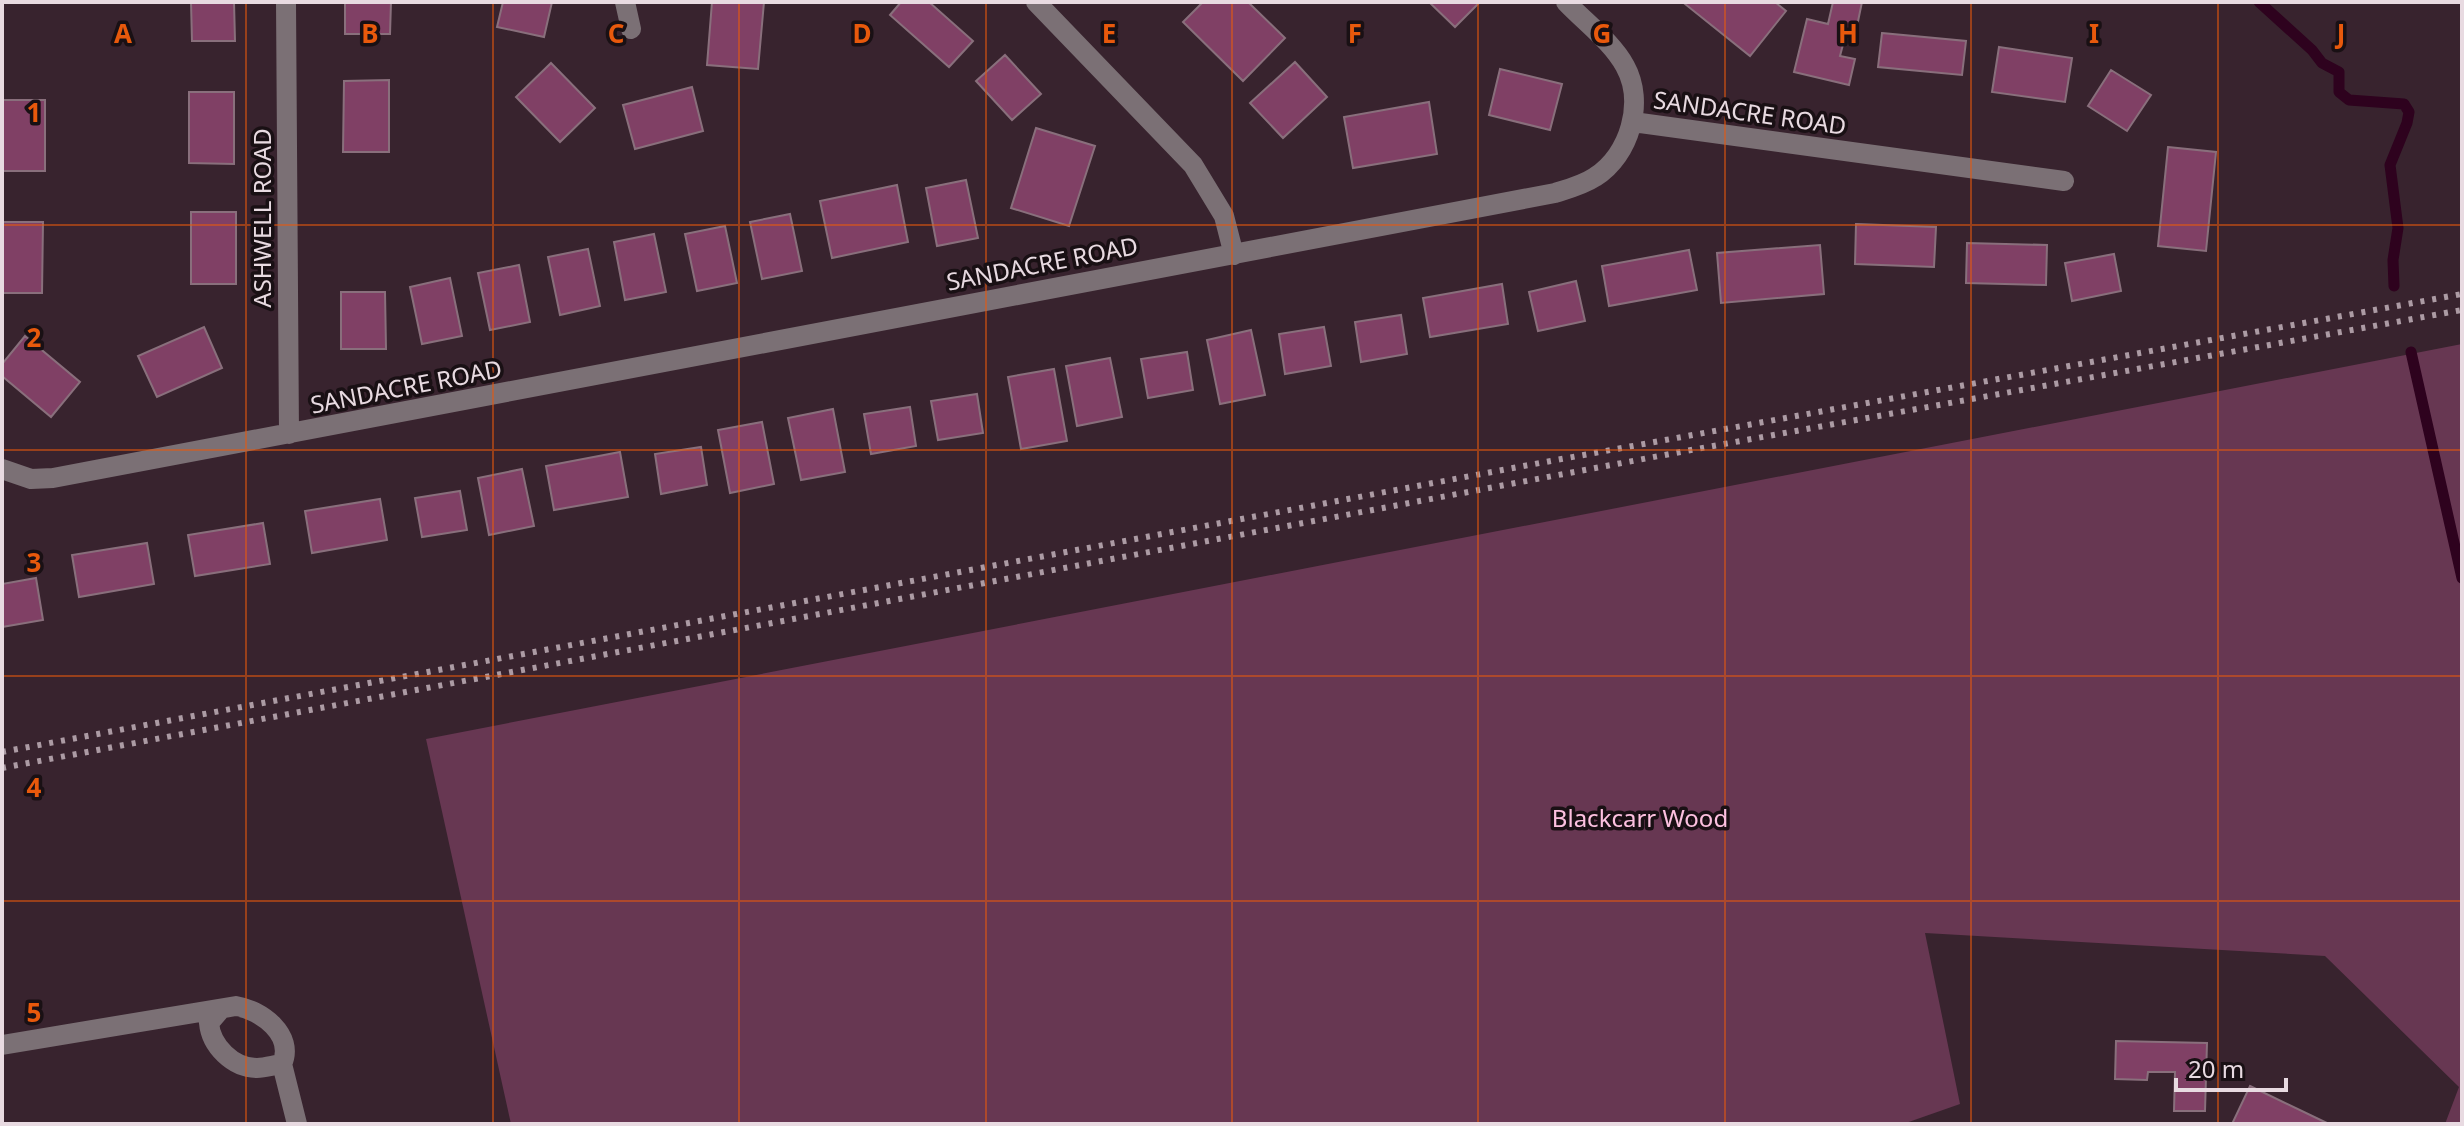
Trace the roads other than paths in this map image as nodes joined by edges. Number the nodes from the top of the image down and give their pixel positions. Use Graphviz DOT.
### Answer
graph roads {
  1 [pos="286,2"];
  2 [pos="625,2"];
  3 [pos="1036,2"];
  4 [pos="1566,2"];
  5 [pos="631,29"];
  6 [pos="1633,122"];
  7 [pos="2064,181"];
  8 [pos="1234,255"];
  9 [pos="289,434"];
  10 [pos="2,469"];
  11 [pos="221,1009"];
  12 [pos="2,1045"];
  13 [pos="282,1064"];
  14 [pos="297,1124"];
  1 -- 9 [label="street, ASHWELL ROAD"];
  2 -- 5 [label="street"];
  3 -- 8 [label="street"];
  4 -- 6 [label="street"];
  6 -- 7 [label="street, SANDACRE ROAD"];
  6 -- 8 [label="street, SANDACRE ROAD"];
  8 -- 9 [label="street, SANDACRE ROAD"];
  9 -- 10 [label="street, SANDACRE ROAD"];
  11 -- 12 [label="street"];
  11 -- 13 [label="street"];
  11 -- 13 [label="street"];
  13 -- 14 [label="street"];
}
